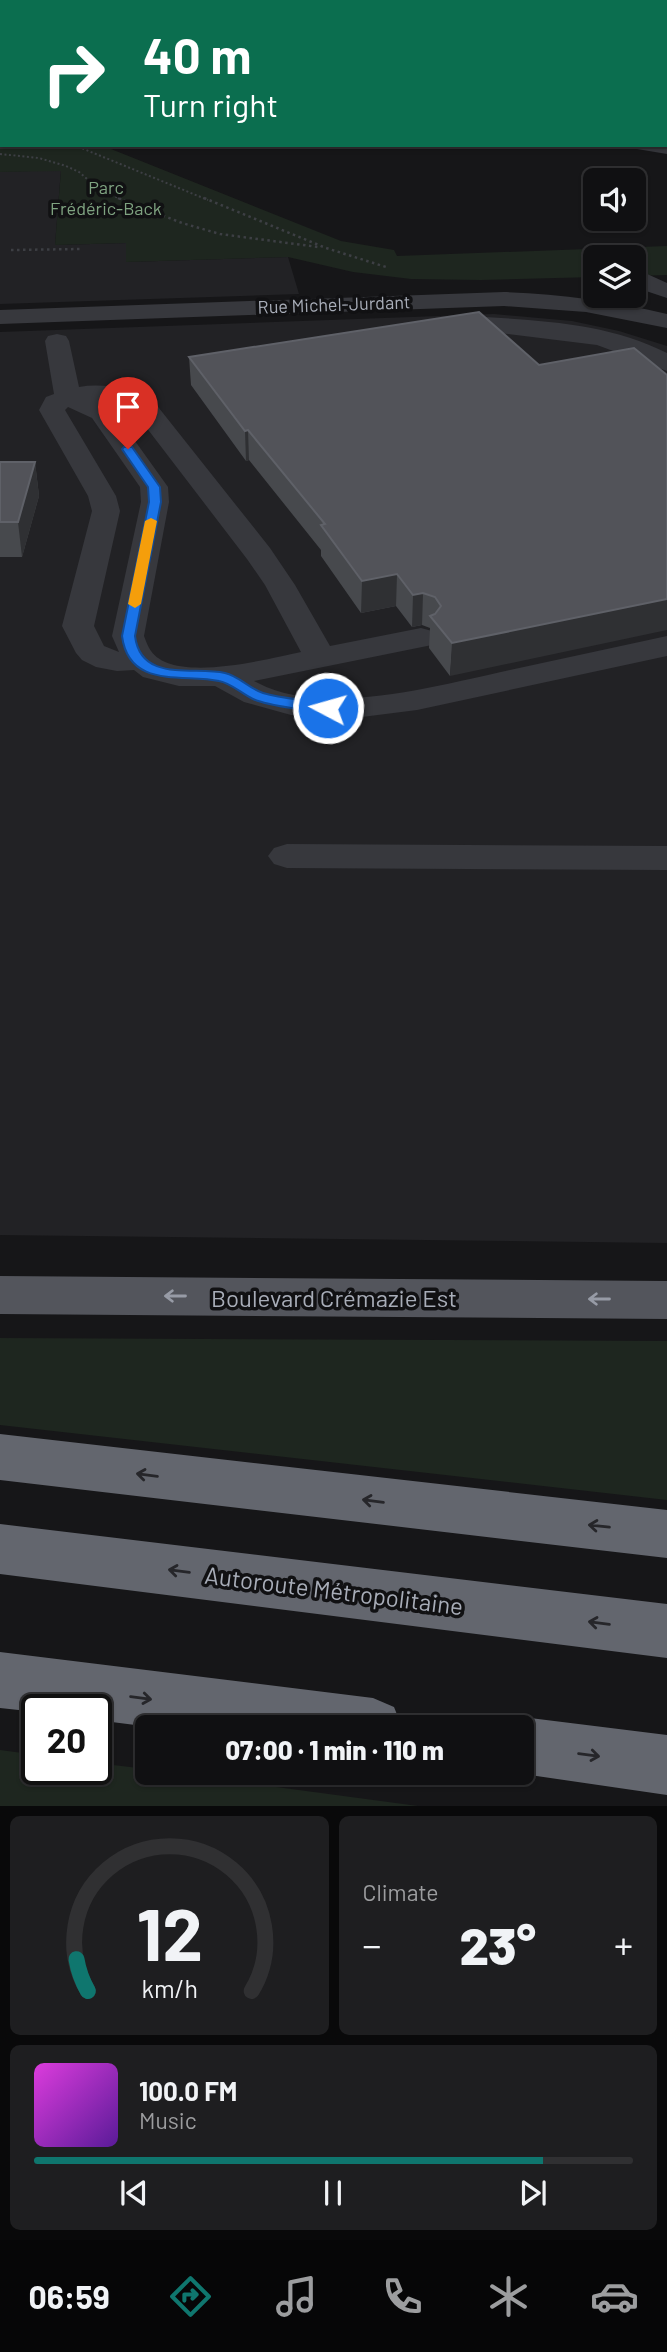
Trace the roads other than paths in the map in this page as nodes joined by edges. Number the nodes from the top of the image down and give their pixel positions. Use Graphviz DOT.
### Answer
graph roads {
  1 [pos="646,284"];
  2 [pos="667,290"];
  3 [pos="346,315"];
  4 [pos="0,317"];
  5 [pos="667,321"];
  6 [pos="244,331"];
  7 [pos="62,332"];
  8 [pos="667,363"];
  9 [pos="68,397"];
  10 [pos="421,638"];
  11 [pos="667,646"];
  12 [pos="320,658"];
  13 [pos="139,660"];
  14 [pos="223,677"];
  15 [pos="287,856"];
  16 [pos="667,858"];
  17 [pos="0,1294"];
  18 [pos="667,1300"];
  19 [pos="0,1457"];
  20 [pos="667,1534"];
  21 [pos="0,1549"];
  22 [pos="667,1631"];
  23 [pos="0,1680"];
  24 [pos="278,1715"];
  25 [pos="534,1748"];
  26 [pos="667,1765"];
  1 -- 2 [label="street"];
  3 -- 5 [label="street, Rue Michel-Jurdant"];
  3 -- 6 [label="street"];
  3 -- 7 [label="street, Rue Michel-Jurdant"];
  3 -- 8 [label="street"];
  4 -- 7 [label="street, Rue Michel-Jurdant"];
  7 -- 9 [label="street"];
  9 -- 12 [label="street"];
  9 -- 13 [label="street"];
  9 -- 13 [label="street"];
  10 -- 12 [label="street"];
  11 -- 14 [label="street"];
  12 -- 14 [label="street"];
  13 -- 14 [label="street"];
  15 -- 16 [label="street"];
  18 -- 17 [label="main road, Boulevard Crémazie Est, one-way"];
  20 -- 19 [label="highway, one-way"];
  22 -- 21 [label="highway, Autoroute Métropolitaine, one-way"];
  23 -- 24 [label="highway, one-way"];
  25 -- 26 [label="highway, one-way"];
}
